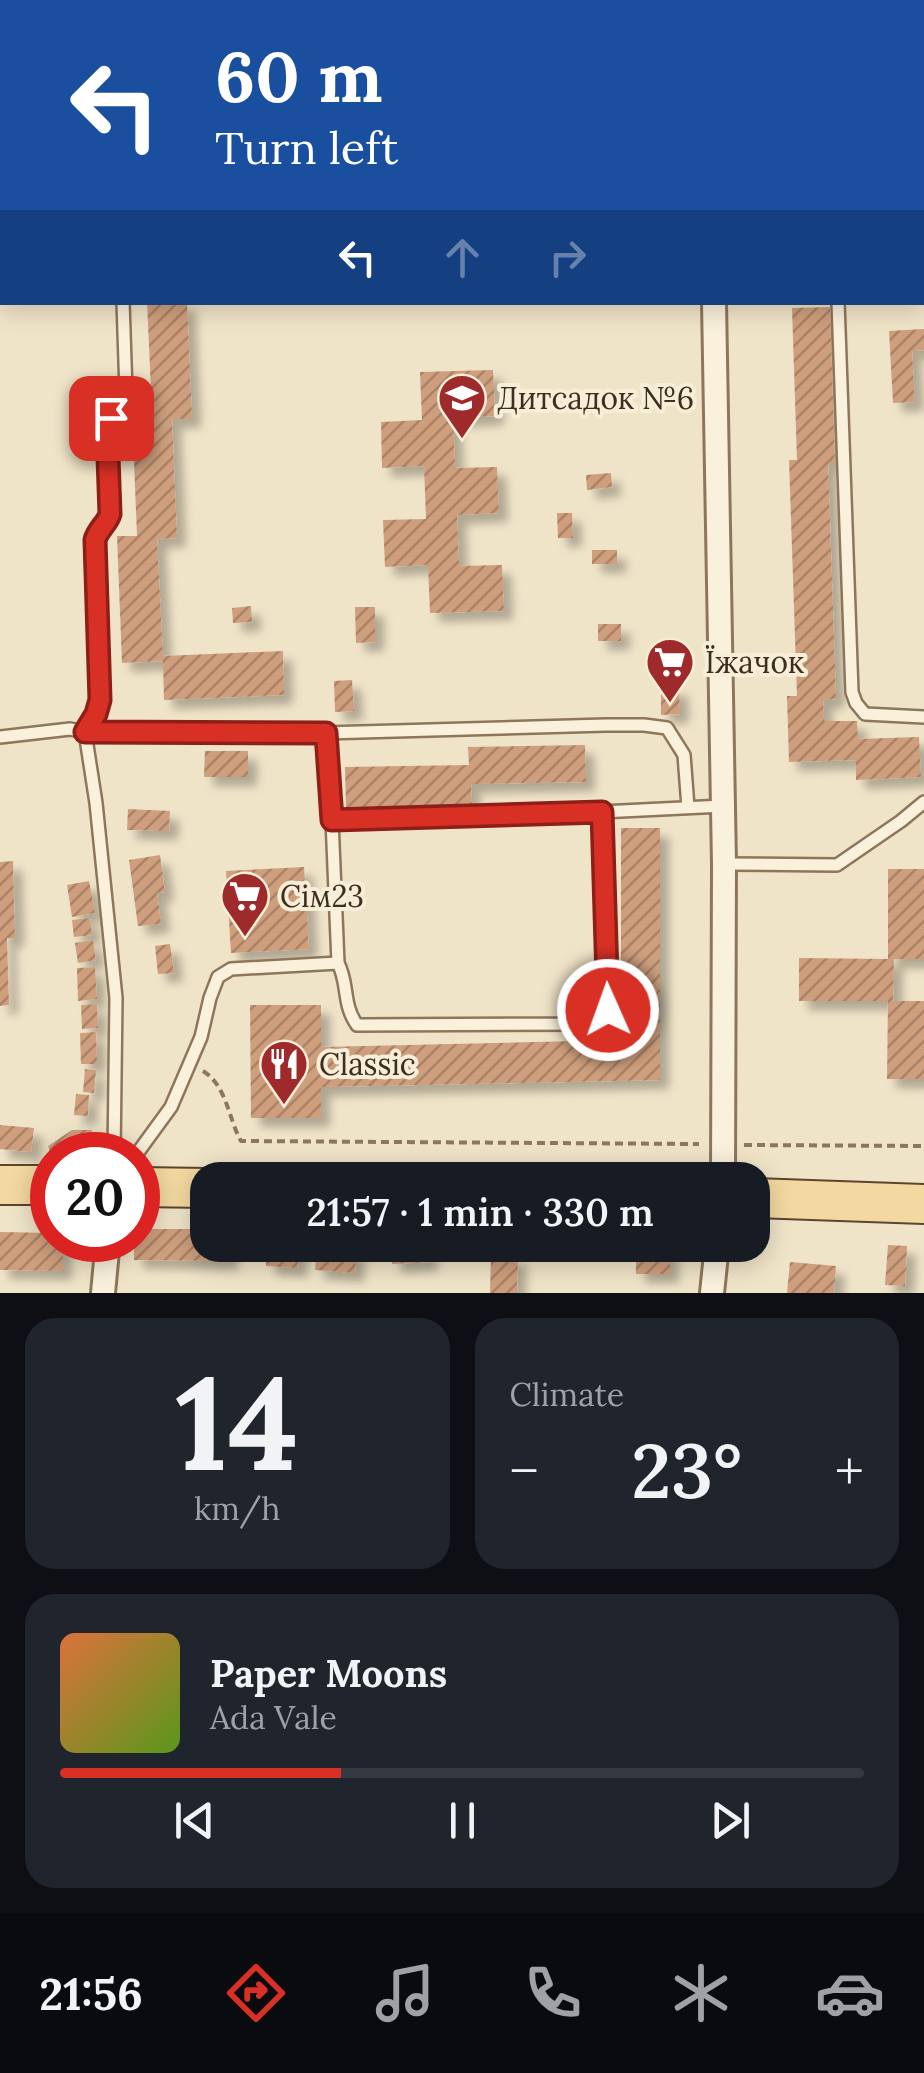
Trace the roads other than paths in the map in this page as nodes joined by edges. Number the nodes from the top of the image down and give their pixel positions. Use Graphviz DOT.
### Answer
graph roads {
  1 [pos="123,305"];
  2 [pos="714,305"];
  3 [pos="838,305"];
  4 [pos="924,717"];
  5 [pos="85,732"];
  6 [pos="326,733"];
  7 [pos="0,736"];
  8 [pos="924,802"];
  9 [pos="724,806"];
  10 [pos="688,807"];
  11 [pos="602,812"];
  12 [pos="332,820"];
  13 [pos="724,864"];
  14 [pos="338,963"];
  15 [pos="114,1132"];
  16 [pos="152,1132"];
  17 [pos="723,1162"];
  18 [pos="0,1185"];
  19 [pos="30,1186"];
  20 [pos="160,1187"];
  21 [pos="190,1188"];
  22 [pos="770,1199"];
  23 [pos="924,1204"];
  24 [pos="106,1262"];
  25 [pos="716,1262"];
  26 [pos="103,1293"];
  27 [pos="712,1293"];
  1 -- 5 [label="lane"];
  2 -- 9 [label="street"];
  3 -- 4 [label="lane"];
  5 -- 6 [label="lane"];
  5 -- 7 [label="lane"];
  5 -- 15 [label="lane"];
  6 -- 10 [label="lane"];
  6 -- 12 [label="lane"];
  8 -- 13 [label="lane"];
  9 -- 10 [label="lane"];
  9 -- 13 [label="street"];
  10 -- 11 [label="lane"];
  11 -- 12 [label="lane"];
  11 -- 14 [label="lane"];
  12 -- 14 [label="lane"];
  13 -- 17 [label="street"];
  14 -- 16 [label="lane"];
  18 -- 19 [label="main road"];
  20 -- 21 [label="main road"];
  22 -- 23 [label="main road"];
  24 -- 26 [label="street"];
  25 -- 27 [label="street"];
}
